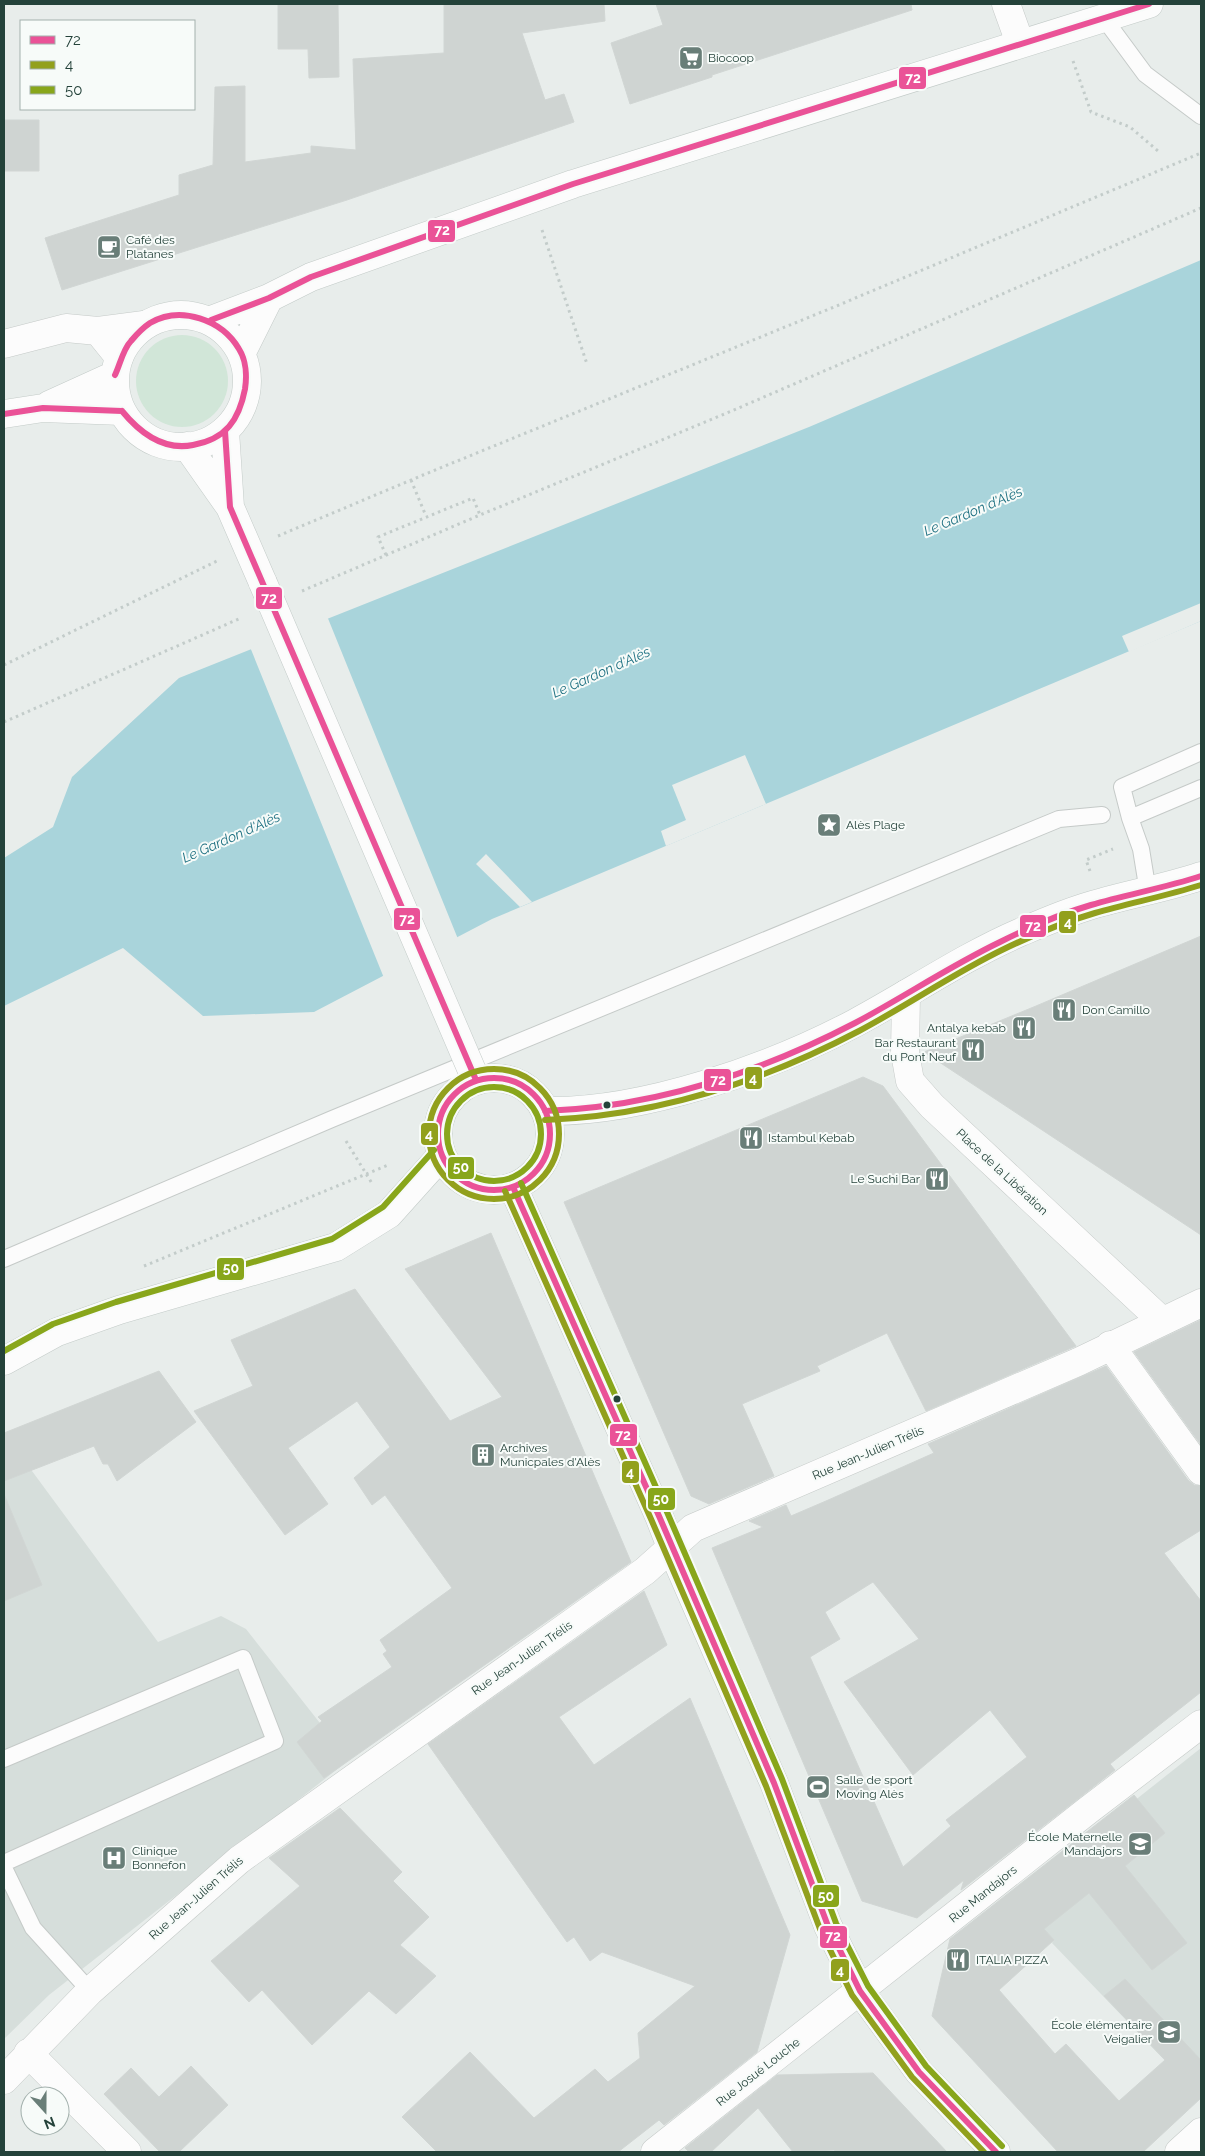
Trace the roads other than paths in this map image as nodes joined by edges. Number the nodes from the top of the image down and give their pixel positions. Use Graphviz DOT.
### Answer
graph roads {
  1 [pos="1006,4"];
  2 [pos="1149,4"];
  3 [pos="1103,18"];
  4 [pos="1020,43"];
  5 [pos="1201,116"];
  6 [pos="269,298"];
  7 [pos="211,320"];
  8 [pos="144,325"];
  9 [pos="98,331"];
  10 [pos="4,344"];
  11 [pos="242,352"];
  12 [pos="117,366"];
  13 [pos="43,408"];
  14 [pos="122,411"];
  15 [pos="4,414"];
  16 [pos="225,431"];
  17 [pos="187,446"];
  18 [pos="230,507"];
  19 [pos="1201,752"];
  20 [pos="1201,788"];
  21 [pos="1102,815"];
  22 [pos="1130,818"];
  23 [pos="1201,876"];
  24 [pos="1148,892"];
  25 [pos="906,994"];
  26 [pos="476,1080"];
  27 [pos="545,1111"];
  28 [pos="441,1156"];
  29 [pos="512,1187"];
  30 [pos="4,1259"];
  31 [pos="1201,1303"];
  32 [pos="1161,1320"];
  33 [pos="1110,1345"];
  34 [pos="4,1361"];
  35 [pos="1201,1471"];
  36 [pos="671,1547"];
  37 [pos="1201,1724"];
  38 [pos="4,1759"];
  39 [pos="4,1863"];
  40 [pos="4,1868"];
  41 [pos="90,1991"];
  42 [pos="860,1992"];
  43 [pos="28,2053"];
  44 [pos="4,2080"];
  45 [pos="1201,2132"];
  46 [pos="127,2152"];
  47 [pos="655,2152"];
  48 [pos="996,2152"];
  49 [pos="1179,2152"];
  1 -- 4 [label="street"];
  2 -- 3 [label="street"];
  3 -- 4 [label="street"];
  3 -- 5 [label="lane"];
  4 -- 6 [label="street"];
  6 -- 7 [label="street"];
  6 -- 11 [label="street"];
  7 -- 8 [label="street"];
  7 -- 11 [label="street"];
  8 -- 9 [label="street"];
  8 -- 12 [label="street"];
  9 -- 10 [label="street"];
  9 -- 12 [label="street"];
  11 -- 16 [label="street"];
  12 -- 13 [label="street"];
  12 -- 14 [label="street"];
  13 -- 14 [label="street"];
  13 -- 15 [label="street"];
  14 -- 17 [label="street"];
  16 -- 17 [label="street"];
  16 -- 18 [label="street"];
  17 -- 18 [label="street"];
  18 -- 26 [label="street, bridge"];
  19 -- 22 [label="lane"];
  20 -- 22 [label="lane"];
  21 -- 30 [label="lane"];
  22 -- 24 [label="lane"];
  23 -- 24 [label="street"];
  24 -- 25 [label="street"];
  25 -- 27 [label="street"];
  25 -- 32 [label="street, Place de la Libération"];
  26 -- 27 [label="street"];
  26 -- 28 [label="street"];
  27 -- 29 [label="street"];
  28 -- 29 [label="street"];
  28 -- 34 [label="street"];
  29 -- 36 [label="street"];
  31 -- 32 [label="street, Rue Jean-Julien Trélis"];
  32 -- 33 [label="street, Rue Jean-Julien Trélis"];
  33 -- 35 [label="street"];
  33 -- 36 [label="street, Rue Jean-Julien Trélis"];
  36 -- 41 [label="street, Rue Jean-Julien Trélis"];
  36 -- 42 [label="street"];
  37 -- 42 [label="street, Rue Mandajors"];
  38 -- 39 [label="lane"];
  40 -- 41 [label="lane"];
  41 -- 43 [label="street, Rue Jean-Julien Trélis"];
  42 -- 47 [label="street, Rue Josué Louche"];
  42 -- 48 [label="street"];
  43 -- 44 [label="street, Rue Jean-Julien Trélis"];
  43 -- 46 [label="street"];
  45 -- 49 [label="street"];
}
